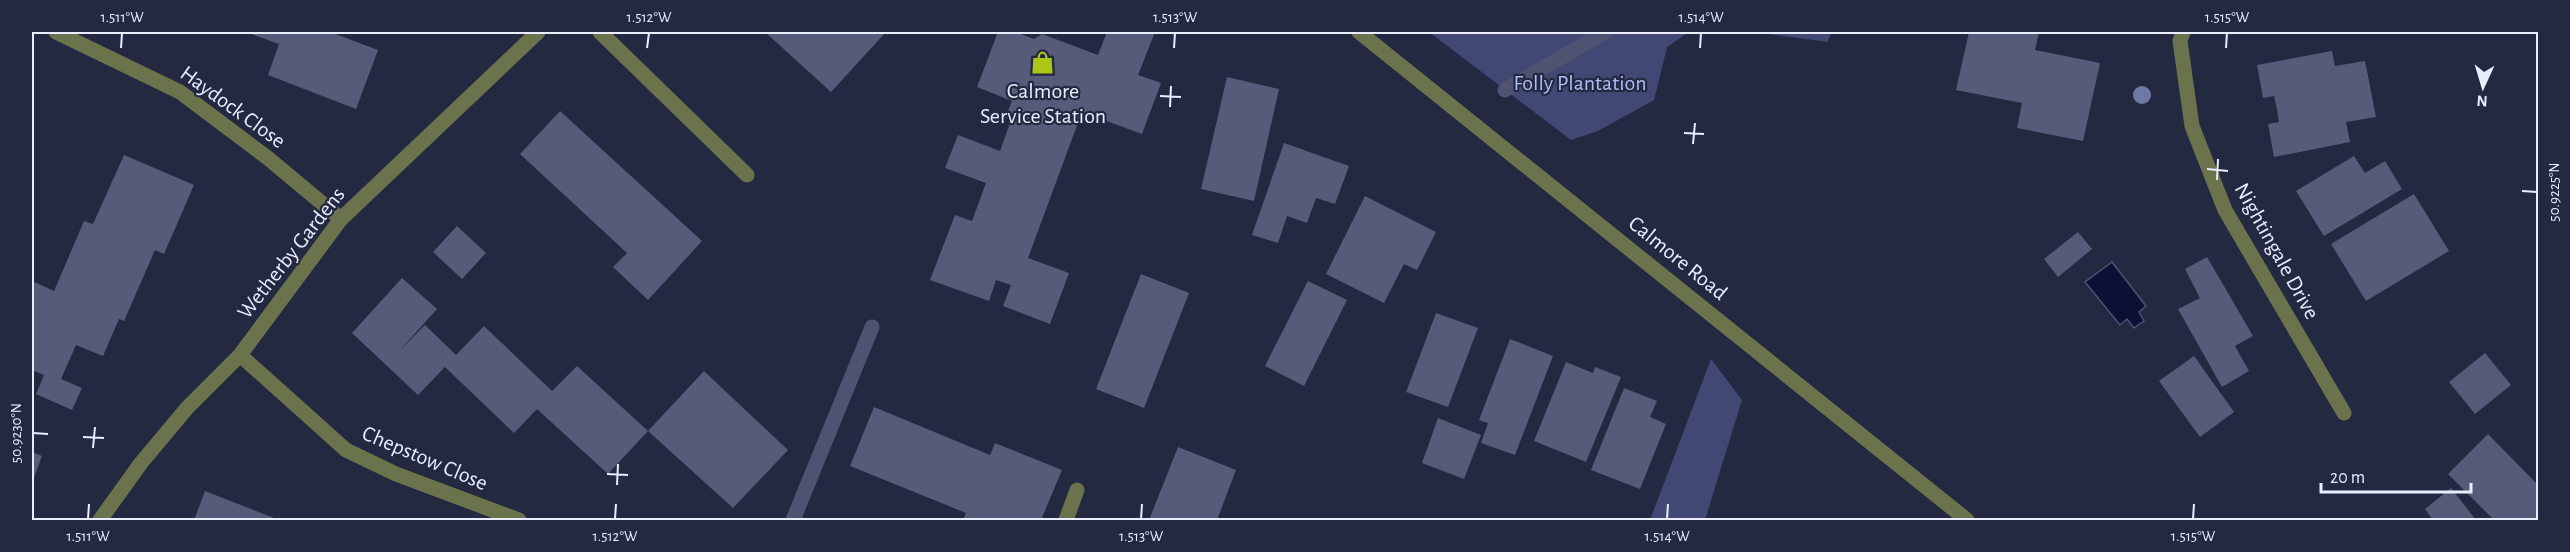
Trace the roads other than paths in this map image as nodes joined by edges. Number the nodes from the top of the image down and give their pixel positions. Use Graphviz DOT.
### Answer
graph roads {
  1 [pos="56,32"];
  2 [pos="537,32"];
  3 [pos="600,32"];
  4 [pos="1359,32"];
  5 [pos="2183,32"];
  6 [pos="747,175"];
  7 [pos="341,219"];
  8 [pos="240,356"];
  9 [pos="2344,413"];
  10 [pos="1077,490"];
  11 [pos="100,520"];
  12 [pos="519,520"];
  13 [pos="1066,520"];
  14 [pos="1967,520"];
  1 -- 7 [label="street, Haydock Close"];
  2 -- 7 [label="street, Wetherby Gardens"];
  3 -- 6 [label="street"];
  4 -- 14 [label="street, Calmore Road"];
  5 -- 9 [label="street, Nightingale Drive"];
  7 -- 8 [label="street, Wetherby Gardens"];
  8 -- 11 [label="street, Wetherby Gardens"];
  8 -- 12 [label="street, Chepstow Close"];
  10 -- 13 [label="street"];
}
